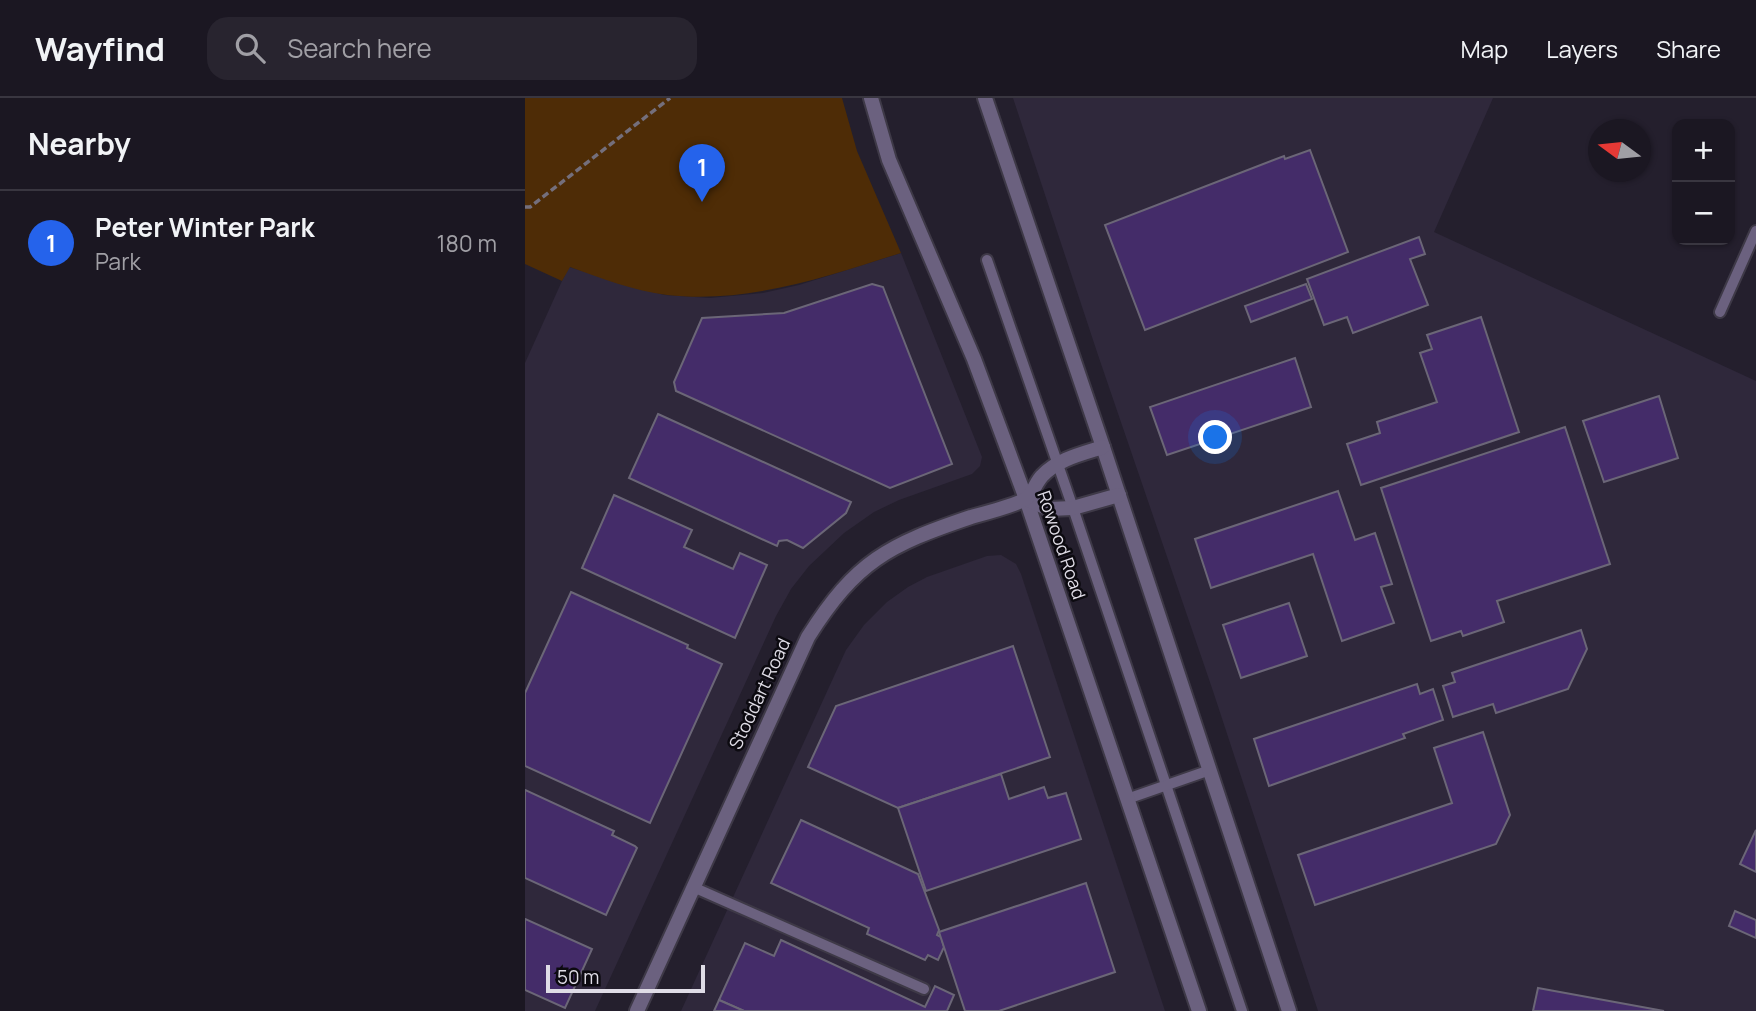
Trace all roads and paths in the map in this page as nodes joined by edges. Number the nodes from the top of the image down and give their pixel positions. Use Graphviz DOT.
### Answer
graph roads {
  1 [pos="670,98"];
  2 [pos="871,98"];
  3 [pos="985,98"];
  4 [pos="525,207"];
  5 [pos="1756,231"];
  6 [pos="987,260"];
  7 [pos="1720,312"];
  8 [pos="1103,447"];
  9 [pos="1057,462"];
  10 [pos="1119,495"];
  11 [pos="1026,499"];
  12 [pos="1073,508"];
  13 [pos="1210,769"];
  14 [pos="1166,785"];
  15 [pos="1127,799"];
  16 [pos="693,887"];
  17 [pos="924,989"];
  18 [pos="637,1011"];
  19 [pos="1199,1011"];
  20 [pos="1242,1011"];
  21 [pos="1289,1011"];
  1 -- 4 [label="path"];
  2 -- 11 [label="street, Rowood Road"];
  3 -- 8 [label="street"];
  5 -- 7 [label="lane"];
  6 -- 9 [label="lane"];
  8 -- 9 [label="street"];
  8 -- 10 [label="street"];
  9 -- 11 [label="street"];
  9 -- 12 [label="lane"];
  10 -- 12 [label="street"];
  10 -- 13 [label="street"];
  11 -- 12 [label="street"];
  11 -- 15 [label="street, Rowood Road"];
  11 -- 16 [label="street, Stoddart Road"];
  12 -- 14 [label="lane"];
  13 -- 14 [label="lane"];
  13 -- 21 [label="street"];
  14 -- 15 [label="lane"];
  14 -- 20 [label="lane"];
  15 -- 19 [label="street, Rowood Road"];
  16 -- 17 [label="lane"];
  16 -- 18 [label="street, Stoddart Road"];
}
